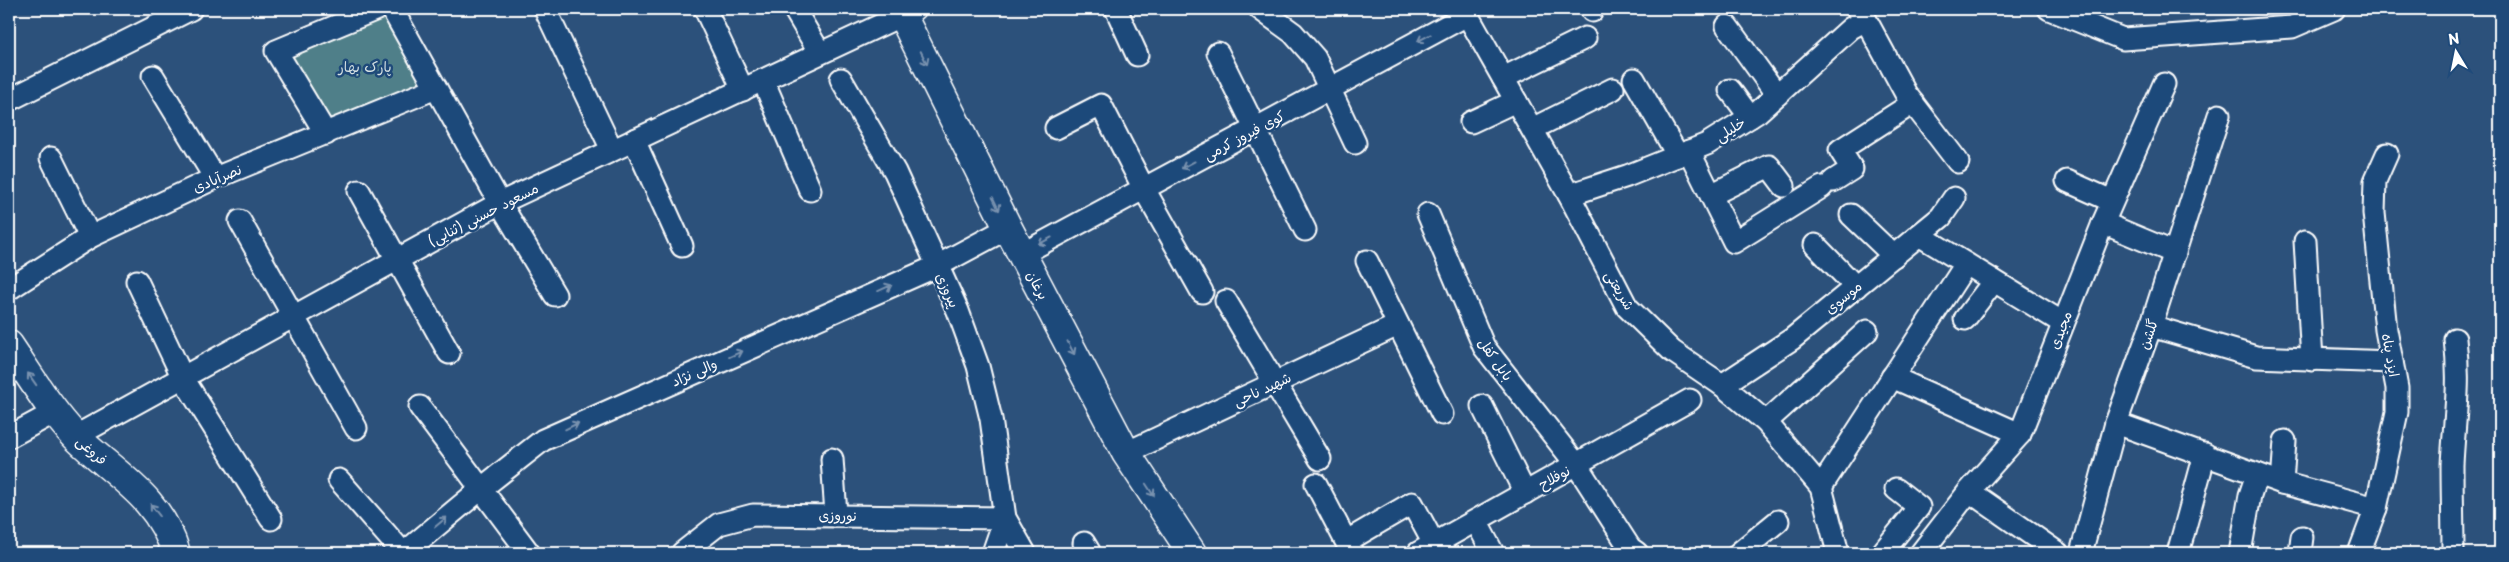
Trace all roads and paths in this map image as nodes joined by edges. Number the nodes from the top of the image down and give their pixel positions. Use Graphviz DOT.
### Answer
graph roads {
  1 [pos="191,9"];
  2 [pos="377,9"];
  3 [pos="392,9"];
  4 [pos="545,9"];
  5 [pos="705,9"];
  6 [pos="794,9"];
  7 [pos="1116,9"];
  8 [pos="1260,9"];
  9 [pos="2049,9"];
  10 [pos="2334,9"];
  11 [pos="906,11"];
  12 [pos="1465,12"];
  13 [pos="1861,14"];
  14 [pos="1727,26"];
  15 [pos="1585,38"];
  16 [pos="820,53"];
  17 [pos="1218,53"];
  18 [pos="1137,55"];
  19 [pos="153,76"];
  20 [pos="1503,78"];
  21 [pos="841,79"];
  22 [pos="1634,79"];
  23 [pos="763,80"];
  24 [pos="2164,84"];
  25 [pos="436,88"];
  26 [pos="1329,89"];
  27 [pos="1613,89"];
  28 [pos="742,90"];
  29 [pos="1730,90"];
  30 [pos="1777,95"];
  31 [pos="9,100"];
  32 [pos="1516,101"];
  33 [pos="1913,103"];
  34 [pos="2219,115"];
  35 [pos="1750,116"];
  36 [pos="1471,122"];
  37 [pos="1056,128"];
  38 [pos="1255,128"];
  39 [pos="1532,129"];
  40 [pos="326,134"];
  41 [pos="634,140"];
  42 [pos="1354,143"];
  43 [pos="612,150"];
  44 [pos="1684,153"];
  45 [pos="2387,154"];
  46 [pos="50,158"];
  47 [pos="1958,162"];
  48 [pos="215,178"];
  49 [pos="2067,181"];
  50 [pos="1784,186"];
  51 [pos="1144,189"];
  52 [pos="810,190"];
  53 [pos="359,191"];
  54 [pos="1568,195"];
  55 [pos="1711,195"];
  56 [pos="1954,198"];
  57 [pos="2112,201"];
  58 [pos="500,203"];
  59 [pos="1428,214"];
  60 [pos="1851,215"];
  61 [pos="240,221"];
  62 [pos="2103,222"];
  63 [pos="1008,228"];
  64 [pos="1305,230"];
  65 [pos="1919,235"];
  66 [pos="90,237"];
  67 [pos="2305,241"];
  68 [pos="1814,245"];
  69 [pos="682,246"];
  70 [pos="2175,253"];
  71 [pos="1022,254"];
  72 [pos="1894,256"];
  73 [pos="397,260"];
  74 [pos="1367,261"];
  75 [pos="1966,264"];
  76 [pos="937,266"];
  77 [pos="137,281"];
  78 [pos="1994,281"];
  79 [pos="1856,287"];
  80 [pos="9,289"];
  81 [pos="1202,292"];
  82 [pos="555,295"];
  83 [pos="1226,301"];
  84 [pos="294,316"];
  85 [pos="1965,319"];
  86 [pos="2063,323"];
  87 [pos="1398,325"];
  88 [pos="2151,326"];
  89 [pos="1867,331"];
  90 [pos="2455,339"];
  91 [pos="9,345"];
  92 [pos="449,353"];
  93 [pos="2312,360"];
  94 [pos="2392,362"];
  95 [pos="1892,377"];
  96 [pos="183,378"];
  97 [pos="1275,383"];
  98 [pos="1722,385"];
  99 [pos="1690,400"];
  100 [pos="1482,406"];
  101 [pos="420,407"];
  102 [pos="55,412"];
  103 [pos="1442,414"];
  104 [pos="1766,422"];
  105 [pos="2116,423"];
  106 [pos="356,428"];
  107 [pos="2020,434"];
  108 [pos="76,436"];
  109 [pos="9,437"];
  110 [pos="2285,441"];
  111 [pos="1126,453"];
  112 [pos="2205,454"];
  113 [pos="832,459"];
  114 [pos="1320,459"];
  115 [pos="1576,464"];
  116 [pos="2257,474"];
  117 [pos="339,480"];
  118 [pos="2282,483"];
  119 [pos="1316,484"];
  120 [pos="1821,487"];
  121 [pos="482,488"];
  122 [pos="1896,489"];
  123 [pos="1969,491"];
  124 [pos="1525,493"];
  125 [pos="2376,508"];
  126 [pos="836,514"];
  127 [pos="1005,518"];
  128 [pos="271,519"];
  129 [pos="1476,521"];
  130 [pos="1778,521"];
  131 [pos="1350,547"];
  132 [pos="1426,549"];
  133 [pos="176,553"];
  134 [pos="403,553"];
  135 [pos="529,553"];
  136 [pos="682,553"];
  137 [pos="993,553"];
  138 [pos="1025,553"];
  139 [pos="1192,553"];
  140 [pos="1493,553"];
  141 [pos="1636,553"];
  142 [pos="1738,553"];
  143 [pos="1838,553"];
  144 [pos="1882,553"];
  145 [pos="1921,553"];
  146 [pos="2058,553"];
  147 [pos="2081,553"];
  148 [pos="2178,553"];
  149 [pos="2240,553"];
  150 [pos="2359,553"];
  151 [pos="2453,553"];
  1 -- 31 [label="street"];
  2 -- 40 [label="street"];
  3 -- 25 [label="street"];
  4 -- 43 [label="street"];
  5 -- 28 [label="street"];
  6 -- 16 [label="street"];
  7 -- 18 [label="street"];
  8 -- 26 [label="street"];
  9 -- 10 [label="street"];
  11 -- 16 [label="street, مسعود حسنی (ثنایی)"];
  11 -- 63 [label="main road, برغان, one-way"];
  12 -- 20 [label="street, شریعتی"];
  12 -- 26 [label="street, کوی فیروز کرمی, one-way"];
  13 -- 30 [label="street, خلیلی"];
  13 -- 33 [label="street, خلیلی"];
  14 -- 30 [label="street"];
  15 -- 20 [label="street"];
  16 -- 23 [label="street, مسعود حسنی (ثنایی)"];
  17 -- 38 [label="street"];
  19 -- 48 [label="street"];
  20 -- 32 [label="street, شریعتی"];
  21 -- 76 [label="street, پیروزی"];
  22 -- 44 [label="street"];
  23 -- 28 [label="street, مسعود حسنی (ثنایی)"];
  23 -- 52 [label="street"];
  24 -- 57 [label="street, مجیدی"];
  25 -- 40 [label="street, نصرآبادی"];
  25 -- 58 [label="street"];
  26 -- 38 [label="street, کوی فیروز کرمی"];
  26 -- 42 [label="street"];
  27 -- 39 [label="street"];
  28 -- 41 [label="street, مسعود حسنی (ثنایی)"];
  29 -- 35 [label="street"];
  30 -- 35 [label="street, خلیلی"];
  32 -- 36 [label="street"];
  32 -- 39 [label="street, شریعتی"];
  33 -- 47 [label="street, خلیلی"];
  33 -- 55 [label="street"];
  34 -- 70 [label="street, گلشن"];
  35 -- 44 [label="street, خلیلی"];
  37 -- 51 [label="street"];
  38 -- 51 [label="street, کوی فیروز کرمی, one-way"];
  38 -- 64 [label="street"];
  39 -- 54 [label="street, شریعتی"];
  40 -- 48 [label="street, نصرآبادی"];
  41 -- 43 [label="street, مسعود حسنی (ثنایی)"];
  41 -- 69 [label="street"];
  43 -- 58 [label="street, مسعود حسنی (ثنایی)"];
  44 -- 54 [label="street, خلیلی"];
  44 -- 55 [label="street"];
  45 -- 94 [label="street, ایزد پناه"];
  46 -- 66 [label="street"];
  48 -- 66 [label="street, نصرآبادی"];
  49 -- 57 [label="street"];
  50 -- 55 [label="street"];
  51 -- 71 [label="street, کوی فیروز کرمی, one-way"];
  51 -- 81 [label="street"];
  53 -- 73 [label="street"];
  54 -- 98 [label="street, شریعتی"];
  56 -- 65 [label="street, موسوی"];
  57 -- 62 [label="street, مجیدی"];
  58 -- 73 [label="street, مسعود حسنی (ثنایی)"];
  58 -- 82 [label="street"];
  59 -- 115 [label="street, بابل کفل"];
  60 -- 72 [label="street"];
  61 -- 84 [label="street"];
  62 -- 70 [label="street"];
  62 -- 86 [label="street, مجیدی"];
  63 -- 71 [label="main road, برغان"];
  63 -- 76 [label="street, والی نژاد"];
  65 -- 72 [label="street, موسوی"];
  65 -- 75 [label="street"];
  66 -- 80 [label="street, نصرآبادی"];
  67 -- 93 [label="street"];
  68 -- 79 [label="street"];
  70 -- 88 [label="street, گلشن"];
  71 -- 111 [label="main road, برغان, one-way"];
  72 -- 79 [label="street, موسوی"];
  73 -- 84 [label="street, مسعود حسنی (ثنایی)"];
  73 -- 92 [label="street"];
  74 -- 87 [label="street"];
  75 -- 78 [label="street"];
  75 -- 95 [label="street"];
  121 -- 76 [label="street, والی نژاد, one-way"];
  76 -- 127 [label="street, پیروزی"];
  77 -- 96 [label="street"];
  78 -- 85 [label="street"];
  78 -- 86 [label="street"];
  79 -- 98 [label="street, موسوی"];
  83 -- 97 [label="street"];
  84 -- 96 [label="street, مسعود حسنی (ثنایی)"];
  84 -- 106 [label="street"];
  86 -- 107 [label="street, مجیدی"];
  87 -- 97 [label="street, شهید ناحی"];
  87 -- 103 [label="street"];
  88 -- 93 [label="street"];
  88 -- 105 [label="street, گلشن"];
  89 -- 104 [label="street"];
  90 -- 151 [label="street"];
  102 -- 91 [label="main road, فروغی, one-way"];
  93 -- 94 [label="street"];
  94 -- 125 [label="street, ایزد پناه"];
  95 -- 107 [label="street"];
  95 -- 120 [label="street"];
  96 -- 108 [label="street, مسعود حسنی (ثنایی)"];
  96 -- 128 [label="street"];
  97 -- 111 [label="street, شهید ناحی"];
  97 -- 114 [label="street"];
  98 -- 104 [label="street, شریعتی"];
  99 -- 115 [label="street, نوفلاح"];
  100 -- 124 [label="street"];
  101 -- 121 [label="street"];
  102 -- 108 [label="main road, فروغی"];
  102 -- 109 [label="street"];
  104 -- 120 [label="street, شریعتی"];
  105 -- 112 [label="street"];
  105 -- 147 [label="street, گلشن"];
  107 -- 123 [label="street, مجیدی"];
  133 -- 108 [label="main road, فروغی, one-way"];
  110 -- 118 [label="street"];
  111 -- 139 [label="main road, برغان, one-way"];
  112 -- 116 [label="street"];
  112 -- 148 [label="street"];
  113 -- 126 [label="street"];
  115 -- 124 [label="street, نوفلاح"];
  115 -- 141 [label="street, بابل کفل"];
  116 -- 118 [label="street"];
  116 -- 149 [label="street"];
  117 -- 134 [label="street"];
  118 -- 125 [label="street"];
  119 -- 131 [label="street"];
  120 -- 143 [label="street, شریعتی"];
  134 -- 121 [label="street, والی نژاد, one-way"];
  121 -- 135 [label="street"];
  122 -- 144 [label="street"];
  123 -- 145 [label="street, مجیدی"];
  123 -- 146 [label="street"];
  124 -- 129 [label="street, نوفلاح"];
  125 -- 150 [label="street, ایزد پناه"];
  126 -- 127 [label="street, نوروزی"];
  126 -- 136 [label="street, نوروزی"];
  127 -- 137 [label="street"];
  127 -- 138 [label="street"];
  129 -- 132 [label="street, نوفلاح"];
  129 -- 140 [label="street"];
  130 -- 142 [label="street"];
  131 -- 132 [label="street"];
}
